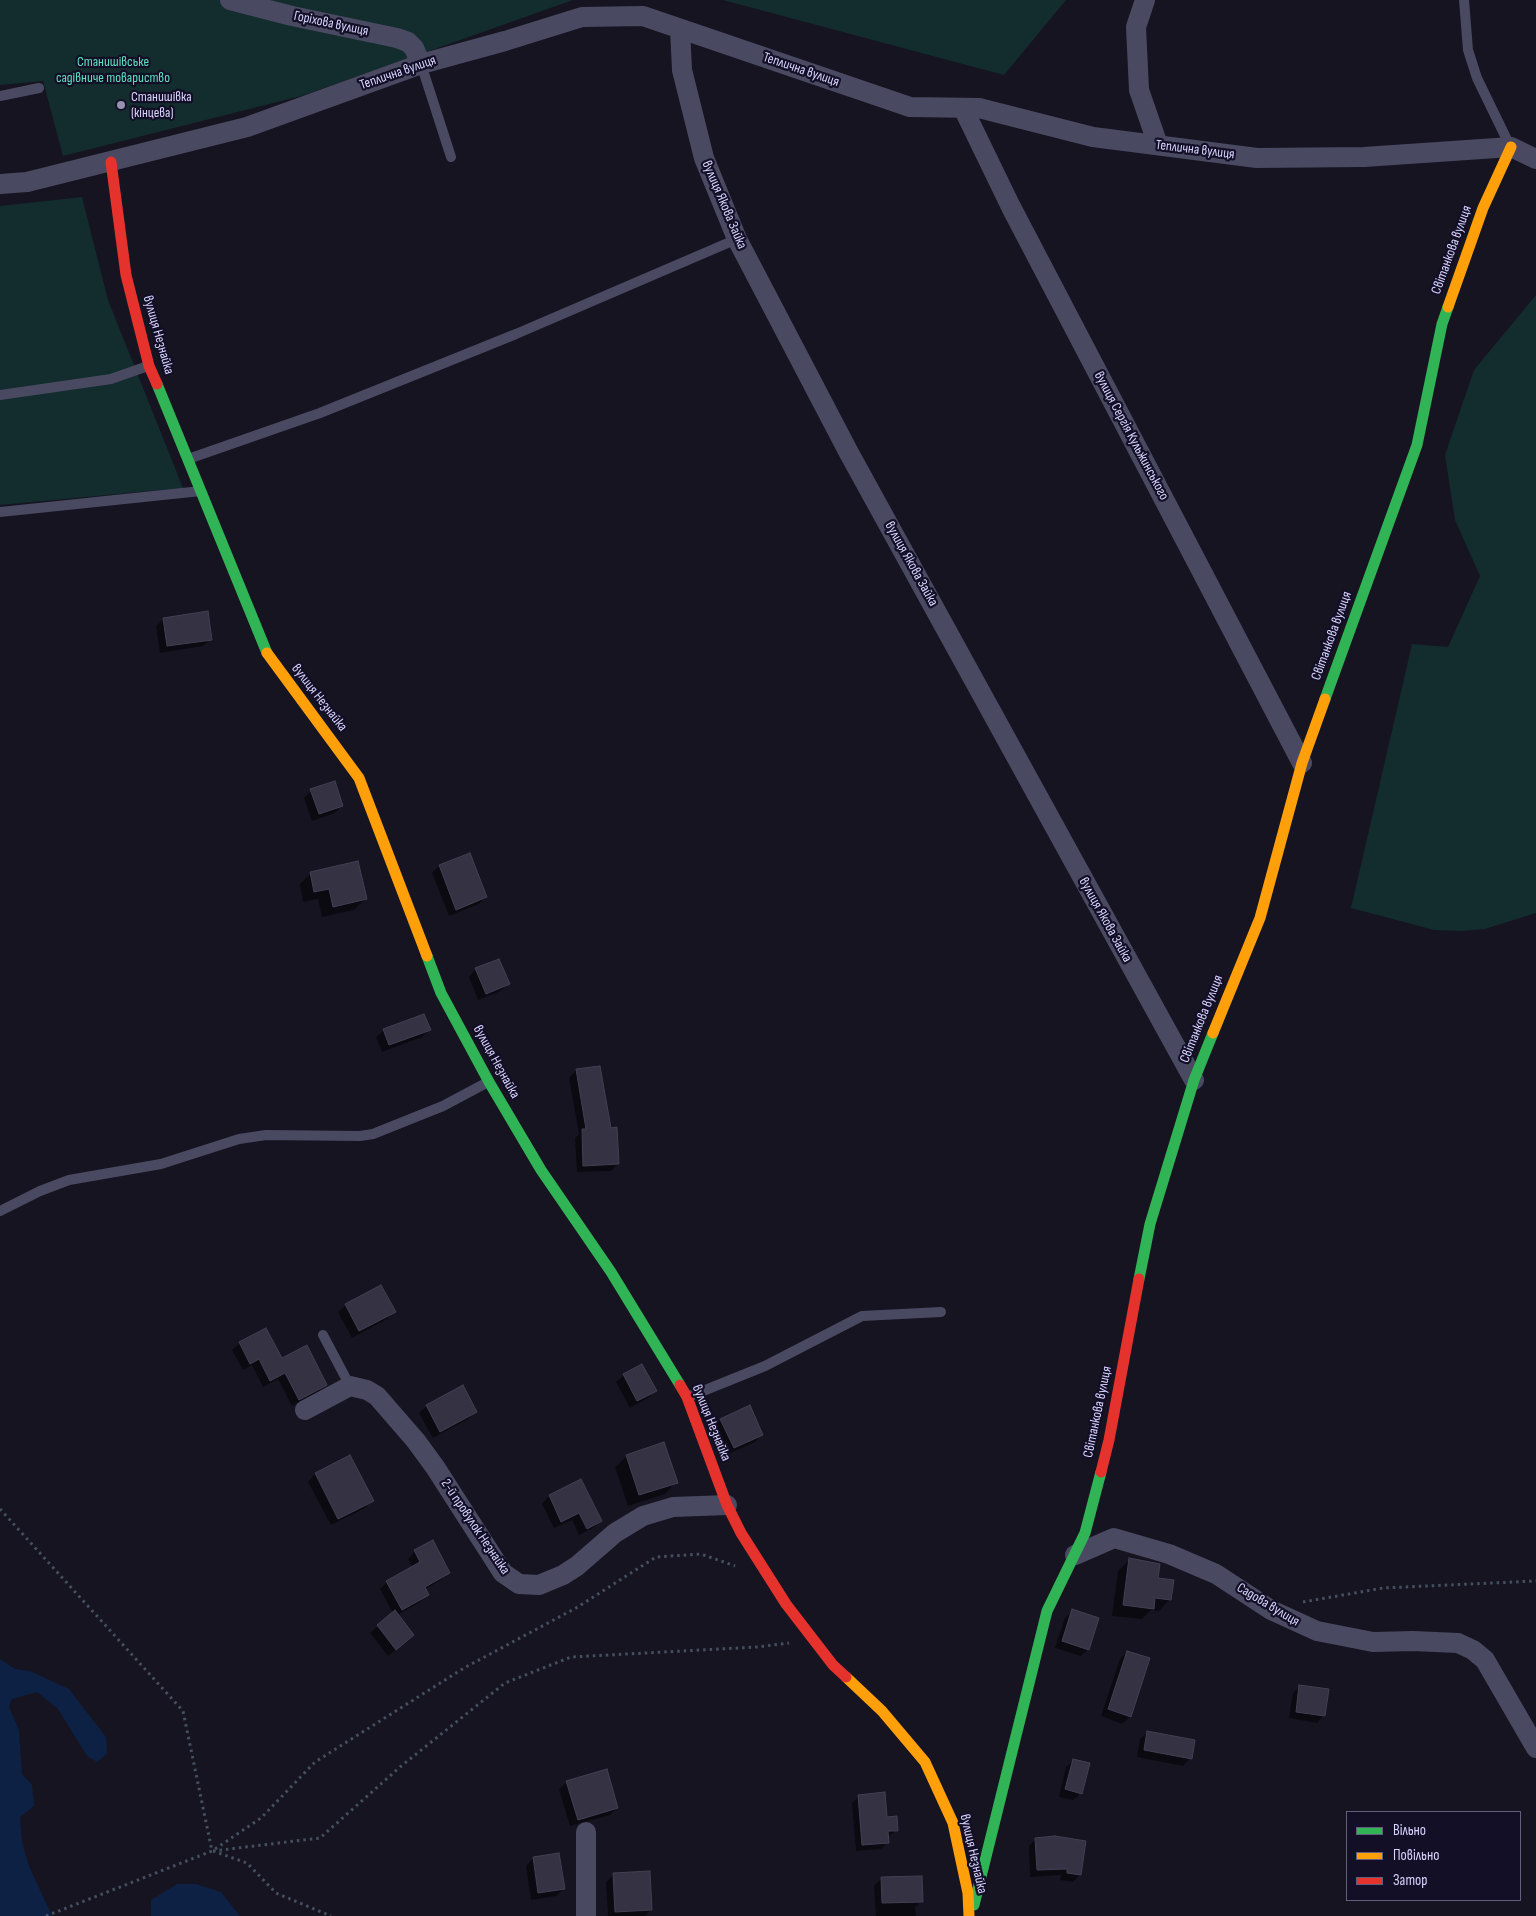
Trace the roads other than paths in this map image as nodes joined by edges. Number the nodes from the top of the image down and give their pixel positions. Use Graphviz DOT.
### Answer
graph roads {
  1 [pos="230,0"];
  2 [pos="1145,0"];
  3 [pos="1464,0"];
  4 [pos="680,28"];
  5 [pos="420,64"];
  6 [pos="39,88"];
  7 [pos="0,96"];
  8 [pos="963,108"];
  9 [pos="1158,145"];
  10 [pos="1511,147"];
  11 [pos="451,157"];
  12 [pos="1536,160"];
  13 [pos="111,162"];
  14 [pos="0,184"];
  15 [pos="737,239"];
  16 [pos="149,366"];
  17 [pos="0,395"];
  18 [pos="189,459"];
  19 [pos="202,491"];
  20 [pos="0,512"];
  21 [pos="1302,763"];
  22 [pos="1194,1080"];
  23 [pos="488,1082"];
  24 [pos="0,1211"];
  25 [pos="941,1312"];
  26 [pos="323,1335"];
  27 [pos="350,1386"];
  28 [pos="687,1397"];
  29 [pos="305,1410"];
  30 [pos="727,1505"];
  31 [pos="1075,1555"];
  32 [pos="1536,1748"];
  33 [pos="586,1832"];
  34 [pos="586,1916"];
  35 [pos="970,1916"];
  1 -- 5 [label="street, Горіхова вулиця"];
  2 -- 9 [label="street"];
  3 -- 10 [label="lane"];
  4 -- 5 [label="street, Теплична вулиця"];
  4 -- 8 [label="street, Теплична вулиця"];
  4 -- 15 [label="street, вулиця Якова Зайка"];
  5 -- 11 [label="lane"];
  5 -- 13 [label="street, Теплична вулиця"];
  6 -- 7 [label="lane"];
  8 -- 9 [label="street, Теплична вулиця"];
  8 -- 21 [label="street, вулиця Сергія Кульжинського"];
  9 -- 10 [label="street, Теплична вулиця"];
  10 -- 12 [label="street"];
  10 -- 21 [label="street, Світанкова вулиця"];
  13 -- 14 [label="street, Теплична вулиця"];
  13 -- 16 [label="street, вулиця Незнайка"];
  15 -- 18 [label="lane"];
  15 -- 22 [label="street, вулиця Якова Зайка"];
  16 -- 17 [label="lane"];
  16 -- 18 [label="street, вулиця Незнайка"];
  18 -- 19 [label="street, вулиця Незнайка"];
  19 -- 20 [label="lane"];
  19 -- 23 [label="street, вулиця Незнайка"];
  21 -- 22 [label="street, Світанкова вулиця"];
  22 -- 31 [label="street, Світанкова вулиця"];
  23 -- 24 [label="lane"];
  23 -- 28 [label="street, вулиця Незнайка"];
  25 -- 28 [label="lane"];
  26 -- 27 [label="lane"];
  27 -- 29 [label="street"];
  27 -- 30 [label="street, 2-й провулок Незнайка"];
  28 -- 30 [label="street, вулиця Незнайка"];
  30 -- 35 [label="street, вулиця Незнайка"];
  31 -- 32 [label="street, Садова вулиця"];
  31 -- 35 [label="street, Світанкова вулиця"];
  33 -- 34 [label="street"];
}
